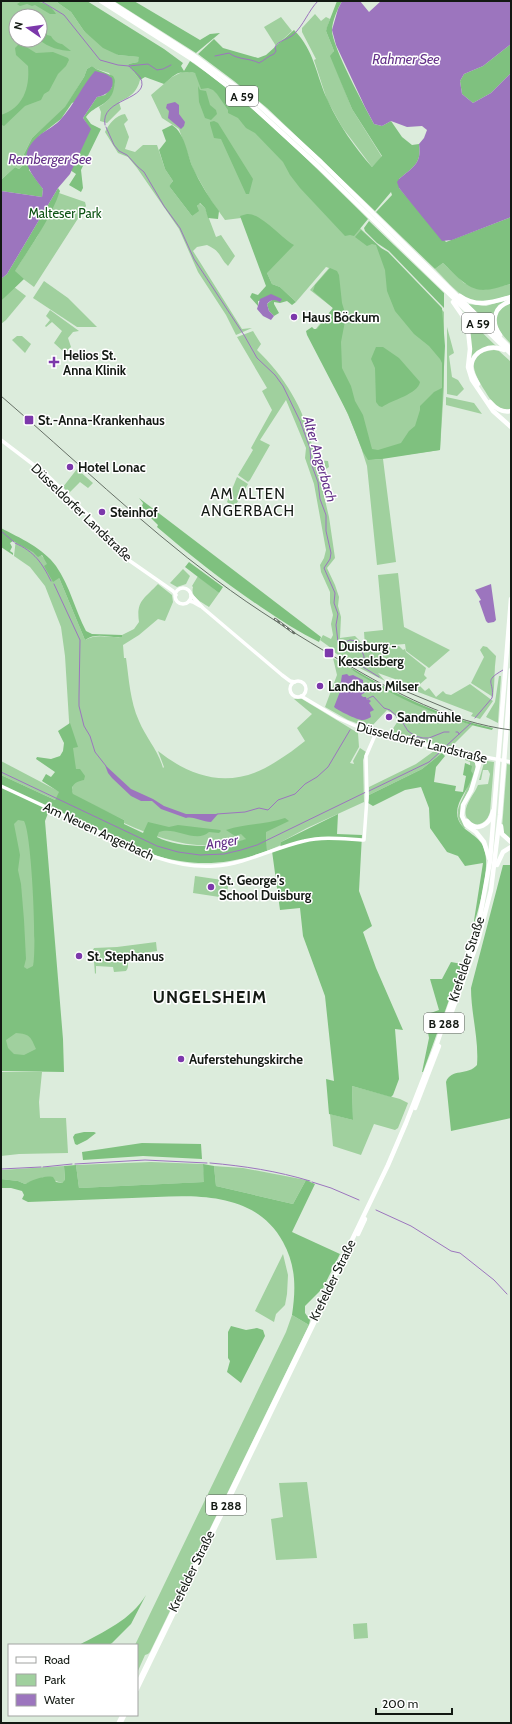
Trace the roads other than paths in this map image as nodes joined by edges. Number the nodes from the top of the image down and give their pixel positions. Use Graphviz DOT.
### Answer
graph roads {
  1 [pos="101,1"];
  2 [pos="109,1"];
  3 [pos="367,211"];
  4 [pos="448,291"];
  5 [pos="511,297"];
  6 [pos="511,301"];
  7 [pos="505,343"];
  8 [pos="510,352"];
  9 [pos="511,411"];
  10 [pos="511,427"];
  11 [pos="1,440"];
  12 [pos="163,584"];
  13 [pos="179,590"];
  14 [pos="176,595"];
  15 [pos="191,595"];
  16 [pos="511,599"];
  17 [pos="189,601"];
  18 [pos="203,608"];
  19 [pos="511,670"];
  20 [pos="282,675"];
  21 [pos="294,682"];
  22 [pos="290,687"];
  23 [pos="305,691"];
  24 [pos="301,696"];
  25 [pos="315,703"];
  26 [pos="504,722"];
  27 [pos="376,733"];
  28 [pos="503,733"];
  29 [pos="470,755"];
  30 [pos="482,757"];
  31 [pos="511,762"];
  32 [pos="478,767"];
  33 [pos="1,786"];
  34 [pos="495,800"];
  35 [pos="500,816"];
  36 [pos="511,842"];
  37 [pos="511,847"];
  38 [pos="490,861"];
  39 [pos="494,874"];
  40 [pos="315,1319"];
  41 [pos="138,1682"];
  42 [pos="138,1688"];
  1 -- 3 [label="highway, A 59"];
  2 -- 3 [label="highway, A 59"];
  3 -- 4 [label="highway, A 59"];
  4 -- 5 [label="highway"];
  4 -- 7 [label="highway, A 59"];
  4 -- 8 [label="highway, A 59"];
  4 -- 10 [label="highway"];
  6 -- 7 [label="highway"];
  7 -- 8 [label="highway, A 59"];
  8 -- 9 [label="highway"];
  11 -- 12 [label="main road, Düsseldorfer Landstraße"];
  12 -- 13 [label="main road, Düsseldorfer Landstraße"];
  12 -- 14 [label="main road, Düsseldorfer Landstraße"];
  13 -- 14 [label="main road"];
  13 -- 15 [label="main road"];
  14 -- 17 [label="main road"];
  15 -- 17 [label="main road"];
  15 -- 18 [label="main road"];
  16 -- 26 [label="highway"];
  17 -- 18 [label="main road"];
  18 -- 20 [label="main road"];
  19 -- 26 [label="highway"];
  20 -- 21 [label="main road"];
  20 -- 22 [label="main road"];
  21 -- 22 [label="main road"];
  21 -- 23 [label="main road"];
  22 -- 24 [label="main road"];
  23 -- 24 [label="main road"];
  23 -- 25 [label="main road, Düsseldorfer Landstraße"];
  24 -- 25 [label="main road, Düsseldorfer Landstraße"];
  25 -- 27 [label="main road, Düsseldorfer Landstraße"];
  26 -- 28 [label="highway"];
  27 -- 29 [label="main road, Düsseldorfer Landstraße"];
  27 -- 33 [label="main road, Am Neuen Angerbach"];
  28 -- 34 [label="highway"];
  28 -- 35 [label="highway"];
  29 -- 30 [label="main road, Düsseldorfer Landstraße"];
  29 -- 32 [label="highway"];
  30 -- 31 [label="main road, Düsseldorfer Landstraße"];
  30 -- 32 [label="highway"];
  30 -- 34 [label="highway"];
  32 -- 38 [label="highway"];
  34 -- 38 [label="highway, Krefelder Straße"];
  35 -- 36 [label="highway"];
  35 -- 39 [label="highway"];
  37 -- 39 [label="highway"];
  38 -- 40 [label="highway, Krefelder Straße / B 288"];
  39 -- 40 [label="highway, Krefelder Straße / B 288"];
  40 -- 41 [label="main road, Krefelder Straße / B 288"];
  40 -- 42 [label="main road, Krefelder Straße / B 288"];
}
